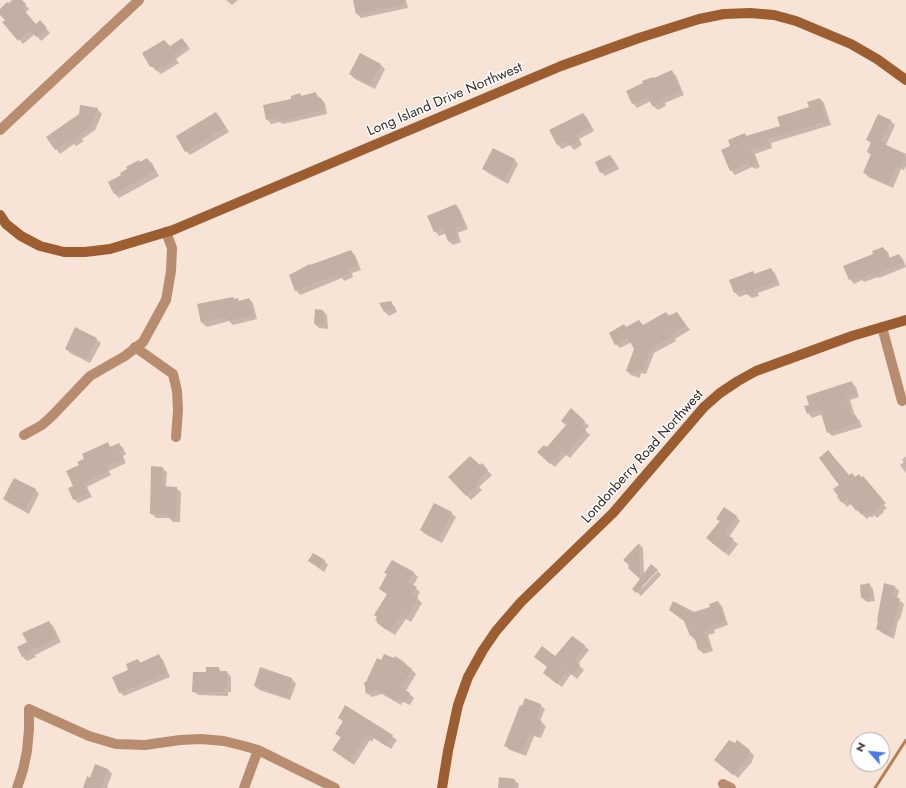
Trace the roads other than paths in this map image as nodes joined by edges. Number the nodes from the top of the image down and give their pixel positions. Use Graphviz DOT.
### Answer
graph roads {
  1 [pos="139,0"];
  2 [pos="906,80"];
  3 [pos="0,130"];
  4 [pos="0,215"];
  5 [pos="166,232"];
  6 [pos="906,320"];
  7 [pos="882,327"];
  8 [pos="136,347"];
  9 [pos="902,401"];
  10 [pos="24,435"];
  11 [pos="176,436"];
  12 [pos="258,750"];
  13 [pos="17,788"];
  14 [pos="244,788"];
  15 [pos="335,788"];
  16 [pos="442,788"];
  1 -- 3 [label="street"];
  2 -- 5 [label="street, Long Island Drive Northwest"];
  4 -- 5 [label="street, Long Island Drive Northwest"];
  5 -- 8 [label="street"];
  6 -- 7 [label="street, Londonberry Road Northwest"];
  7 -- 9 [label="street"];
  7 -- 16 [label="street, Londonberry Road Northwest"];
  8 -- 10 [label="street"];
  8 -- 11 [label="street"];
  12 -- 13 [label="street"];
  12 -- 14 [label="street"];
  12 -- 15 [label="street"];
}
